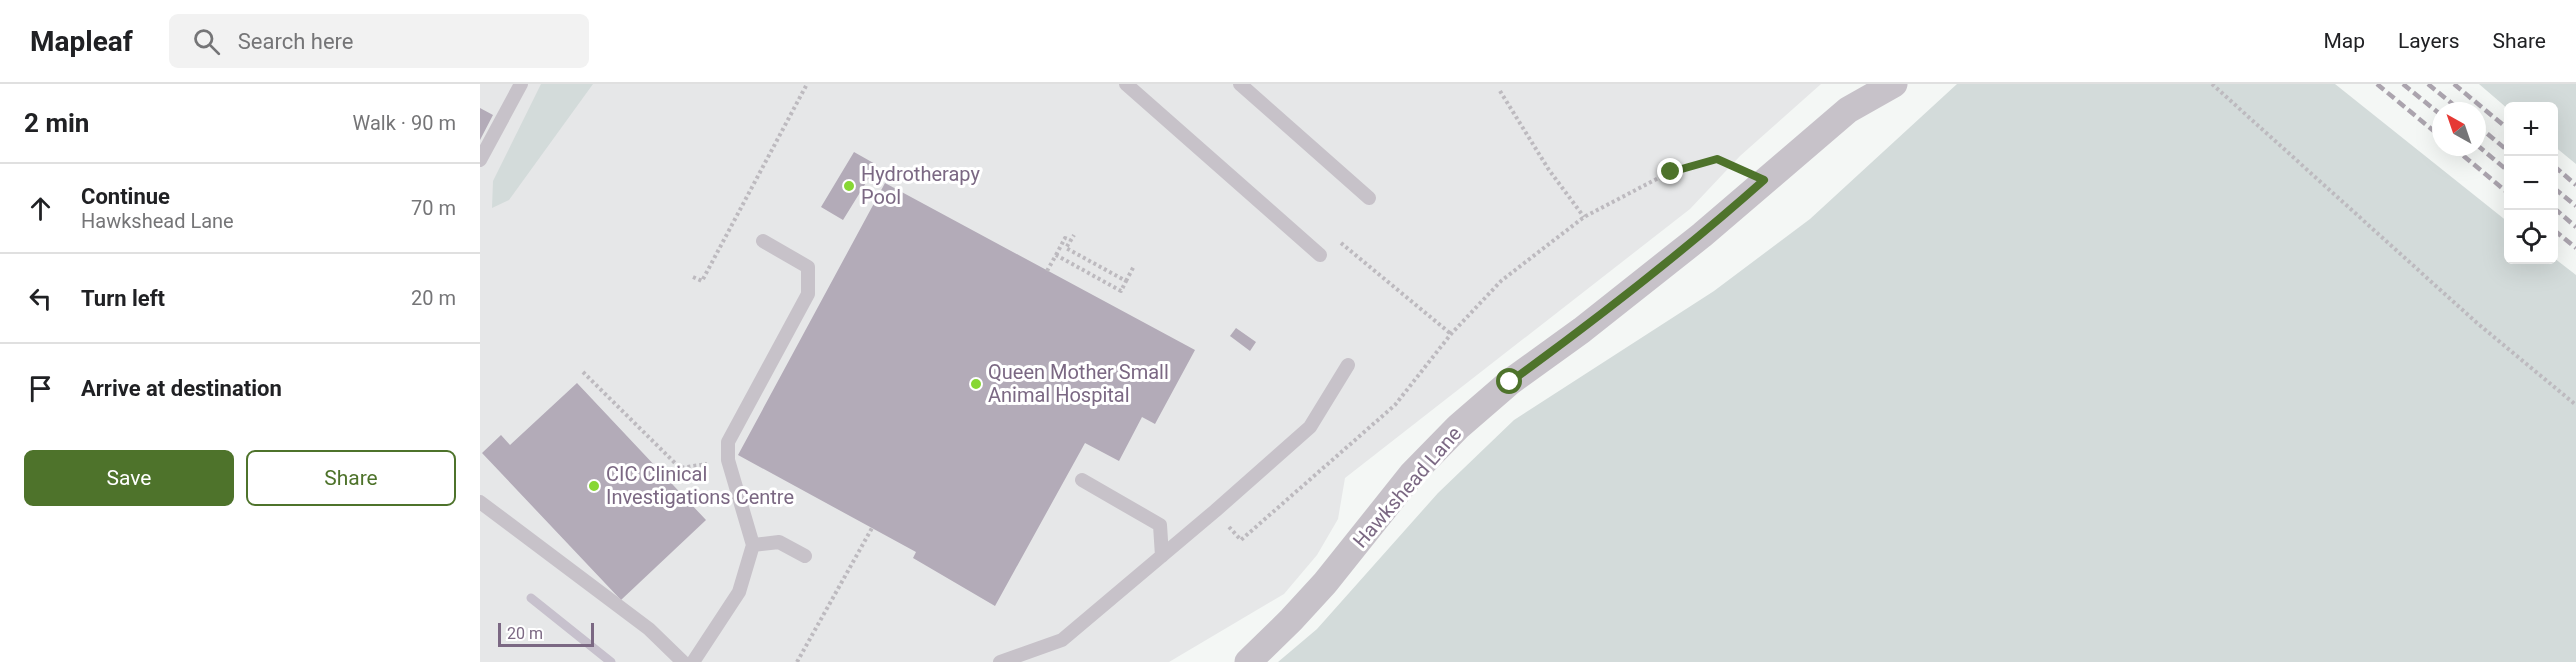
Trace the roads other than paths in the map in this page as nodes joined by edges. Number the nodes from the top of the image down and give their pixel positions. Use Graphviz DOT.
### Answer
graph roads {
  1 [pos="521,84"];
  2 [pos="1126,84"];
  3 [pos="1240,84"];
  4 [pos="1894,84"];
  5 [pos="480,160"];
  6 [pos="1369,198"];
  7 [pos="763,241"];
  8 [pos="1320,255"];
  9 [pos="1348,365"];
  10 [pos="1082,480"];
  11 [pos="483,510"];
  12 [pos="753,545"];
  13 [pos="805,556"];
  14 [pos="1162,556"];
  15 [pos="1078,607"];
  16 [pos="1088,618"];
  17 [pos="683,662"];
  18 [pos="693,662"];
  19 [pos="1000,662"];
  20 [pos="1248,662"];
  1 -- 5 [label="lane"];
  2 -- 8 [label="lane"];
  3 -- 6 [label="lane"];
  4 -- 20 [label="street, Hawkshead Lane"];
  7 -- 12 [label="lane"];
  9 -- 14 [label="lane"];
  10 -- 14 [label="lane"];
  11 -- 17 [label="lane"];
  12 -- 13 [label="lane"];
  12 -- 18 [label="lane"];
  14 -- 16 [label="lane"];
  15 -- 16 [label="lane"];
  16 -- 19 [label="lane"];
}
